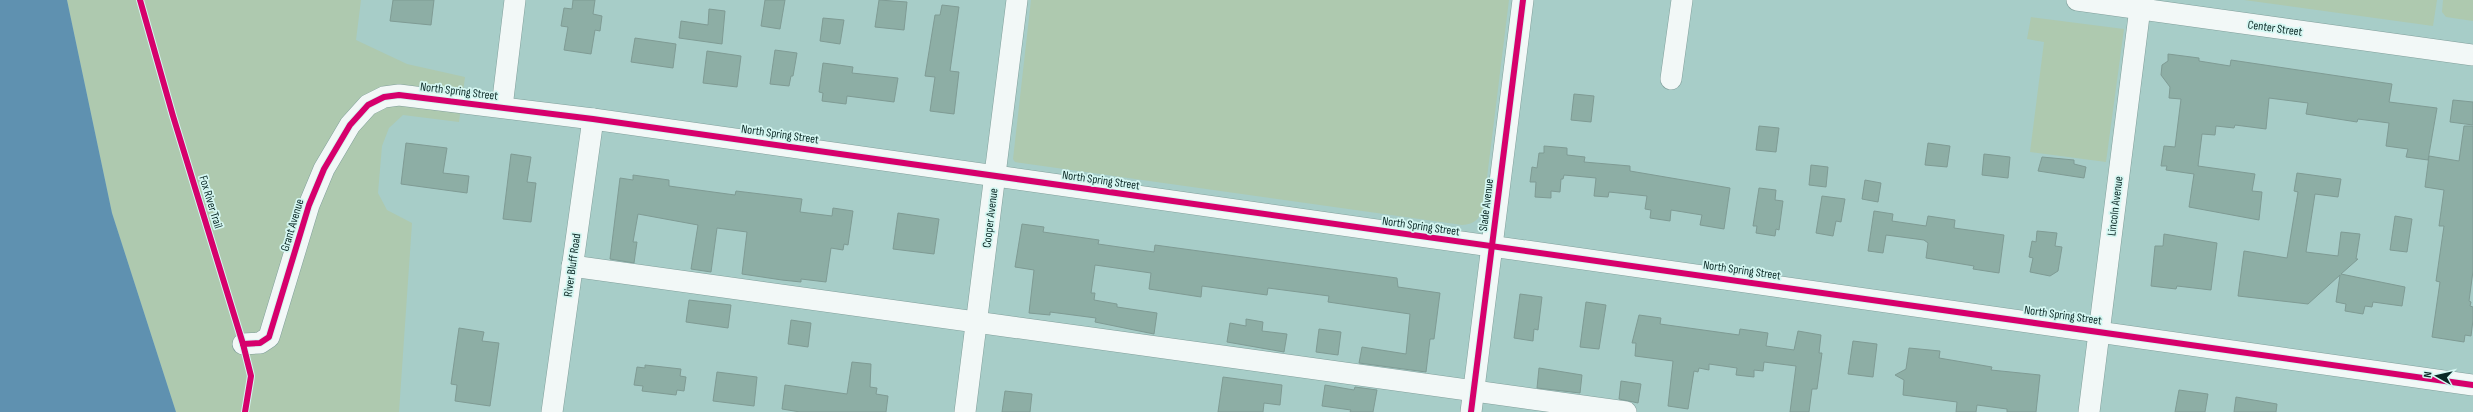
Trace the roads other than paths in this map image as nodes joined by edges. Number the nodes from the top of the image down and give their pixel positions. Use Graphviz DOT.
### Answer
graph roads {
  1 [pos="515,0"];
  2 [pos="1017,0"];
  3 [pos="1523,0"];
  4 [pos="1682,0"];
  5 [pos="2077,0"];
  6 [pos="2140,5"];
  7 [pos="2473,55"];
  8 [pos="1671,79"];
  9 [pos="368,105"];
  10 [pos="502,106"];
  11 [pos="593,119"];
  12 [pos="995,176"];
  13 [pos="1492,246"];
  14 [pos="572,266"];
  15 [pos="977,322"];
  16 [pos="2100,331"];
  17 [pos="243,344"];
  18 [pos="2473,385"];
  19 [pos="1473,391"];
  20 [pos="552,412"];
  21 [pos="965,412"];
  22 [pos="1471,412"];
  23 [pos="1626,412"];
  24 [pos="2089,412"];
  1 -- 10 [label="street"];
  2 -- 12 [label="street, Cooper Avenue"];
  3 -- 13 [label="street, Slade Avenue"];
  4 -- 8 [label="street"];
  5 -- 6 [label="street, Center Street"];
  6 -- 7 [label="street, Center Street"];
  6 -- 16 [label="street, Lincoln Avenue"];
  9 -- 10 [label="street, North Spring Street"];
  9 -- 17 [label="street, Grant Avenue"];
  10 -- 11 [label="street, North Spring Street"];
  11 -- 12 [label="street, North Spring Street"];
  11 -- 14 [label="street, River Bluff Road"];
  12 -- 13 [label="street, North Spring Street"];
  12 -- 15 [label="street, Cooper Avenue"];
  13 -- 16 [label="street, North Spring Street"];
  13 -- 19 [label="street, Slade Avenue"];
  14 -- 15 [label="street"];
  14 -- 20 [label="street, River Bluff Road"];
  15 -- 19 [label="street"];
  15 -- 21 [label="street, Cooper Avenue"];
  16 -- 18 [label="street, North Spring Street"];
  16 -- 24 [label="street, Lincoln Avenue"];
  19 -- 22 [label="street, Slade Avenue"];
  19 -- 23 [label="street"];
}
